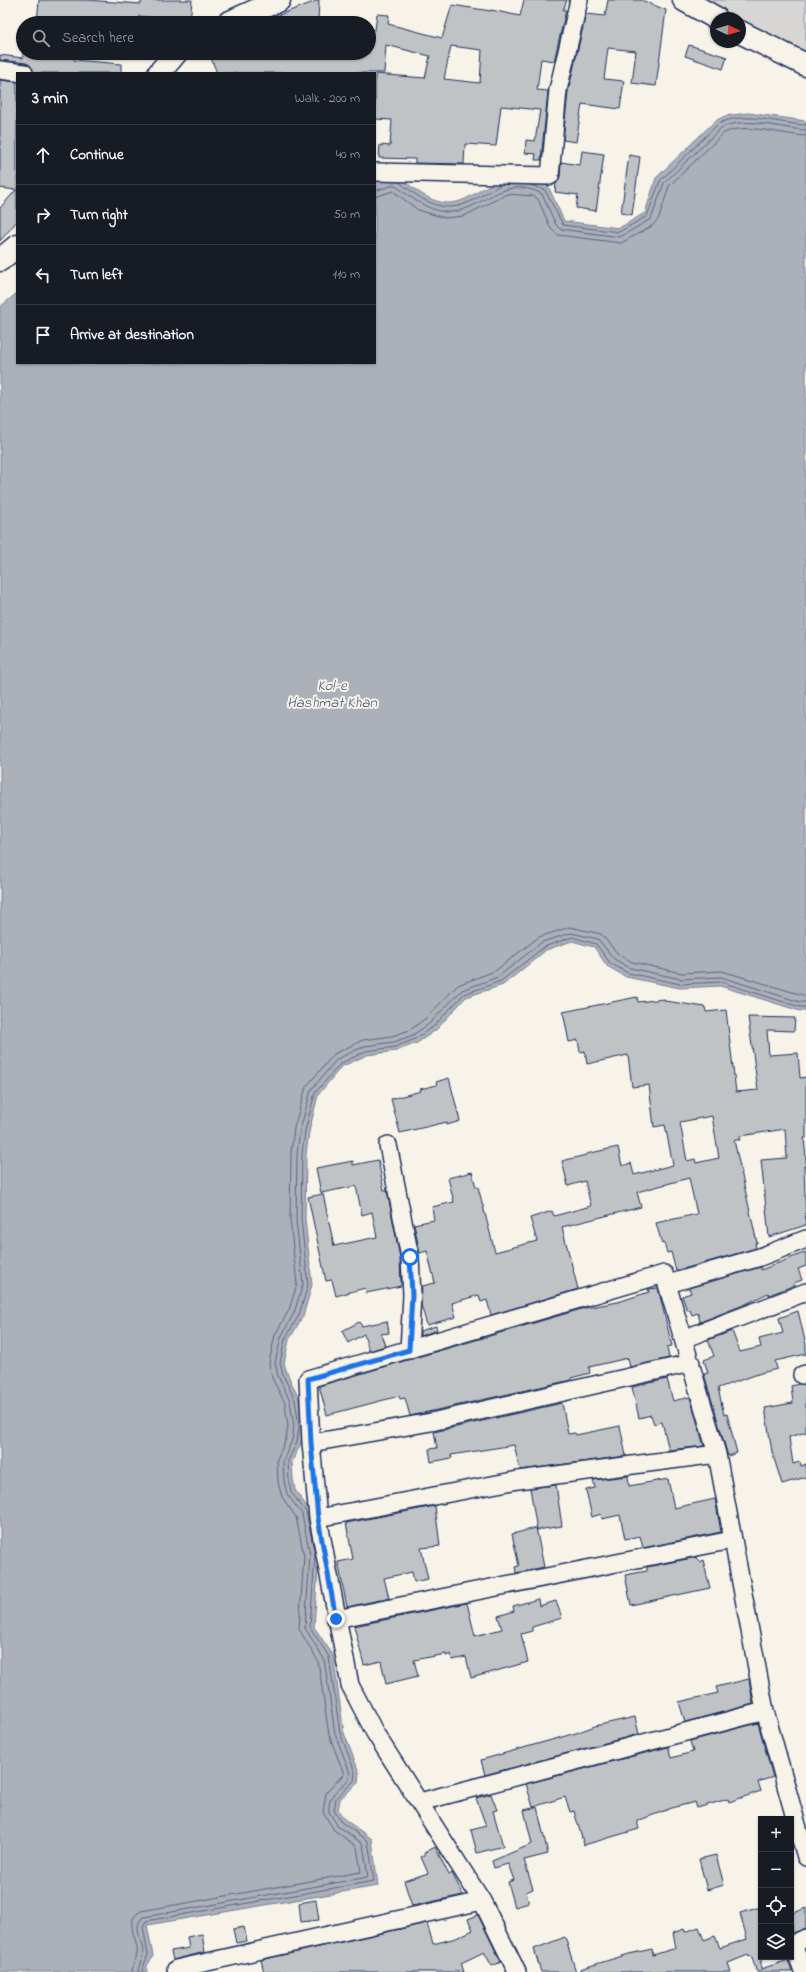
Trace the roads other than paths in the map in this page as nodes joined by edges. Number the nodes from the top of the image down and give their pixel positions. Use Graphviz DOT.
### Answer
graph roads {
  1 [pos="279,0"];
  2 [pos="579,0"];
  3 [pos="684,0"];
  4 [pos="710,15"];
  5 [pos="244,16"];
  6 [pos="746,35"];
  7 [pos="170,60"];
  8 [pos="806,65"];
  9 [pos="0,70"];
  10 [pos="16,72"];
  11 [pos="160,72"];
  12 [pos="376,172"];
  13 [pos="16,247"];
  14 [pos="0,260"];
  15 [pos="388,1145"];
  16 [pos="806,1239"];
  17 [pos="668,1284"];
  18 [pos="806,1292"];
  19 [pos="683,1339"];
  20 [pos="409,1350"];
  21 [pos="691,1363"];
  22 [pos="311,1443"];
  23 [pos="717,1454"];
  24 [pos="318,1518"];
  25 [pos="732,1540"];
  26 [pos="336,1619"];
  27 [pos="765,1711"];
  28 [pos="420,1802"];
  29 [pos="806,1857"];
  30 [pos="482,1901"];
  31 [pos="806,1938"];
  32 [pos="176,1969"];
  33 [pos="517,1972"];
  34 [pos="803,1972"];
  1 -- 5 [label="street"];
  2 -- 12 [label="street"];
  3 -- 4 [label="street"];
  6 -- 8 [label="street"];
  7 -- 11 [label="street"];
  9 -- 10 [label="street"];
  13 -- 14 [label="street"];
  15 -- 20 [label="street"];
  16 -- 17 [label="street"];
  17 -- 19 [label="street"];
  17 -- 20 [label="street"];
  18 -- 19 [label="street"];
  19 -- 21 [label="street"];
  20 -- 22 [label="street"];
  21 -- 22 [label="street"];
  21 -- 23 [label="street"];
  22 -- 24 [label="street"];
  23 -- 24 [label="street"];
  23 -- 25 [label="street"];
  24 -- 26 [label="street"];
  25 -- 26 [label="street"];
  25 -- 27 [label="street"];
  26 -- 28 [label="street"];
  27 -- 28 [label="street"];
  27 -- 29 [label="street"];
  28 -- 30 [label="street"];
  30 -- 32 [label="street"];
  30 -- 33 [label="street"];
  31 -- 34 [label="street"];
}
